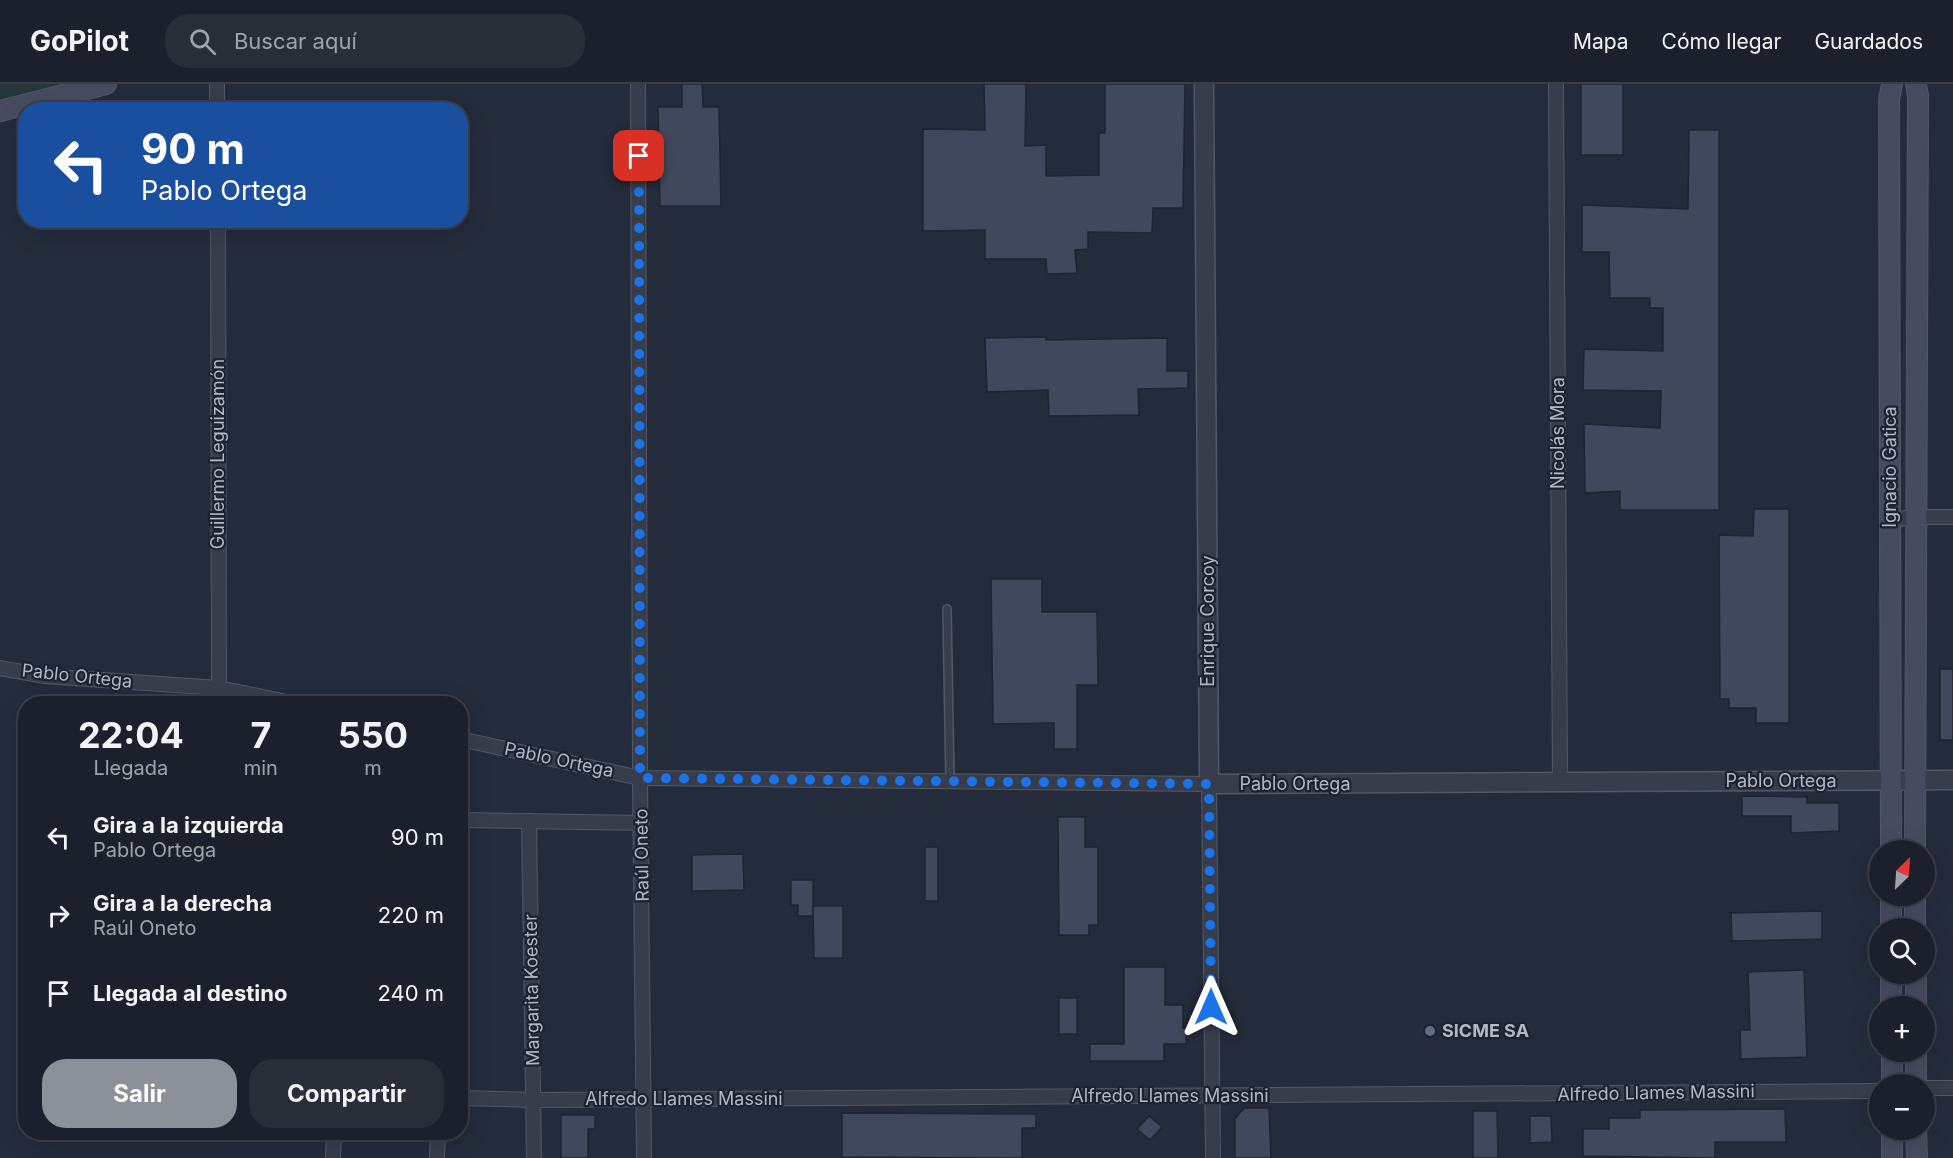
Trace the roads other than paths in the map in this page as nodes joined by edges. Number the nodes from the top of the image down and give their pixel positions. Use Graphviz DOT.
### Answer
graph roads {
  1 [pos="106,84"];
  2 [pos="217,84"];
  3 [pos="638,84"];
  4 [pos="1204,84"];
  5 [pos="1556,84"];
  6 [pos="1892,84"];
  7 [pos="1916,84"];
  8 [pos="35,102"];
  9 [pos="217,102"];
  10 [pos="18,106"];
  11 [pos="0,111"];
  12 [pos="218,228"];
  13 [pos="1916,517"];
  14 [pos="1953,517"];
  15 [pos="1890,520"];
  16 [pos="947,609"];
  17 [pos="0,668"];
  18 [pos="219,688"];
  19 [pos="258,696"];
  20 [pos="468,741"];
  21 [pos="640,778"];
  22 [pos="1890,780"];
  23 [pos="1914,780"];
  24 [pos="1953,780"];
  25 [pos="951,781"];
  26 [pos="1560,782"];
  27 [pos="1209,784"];
  28 [pos="468,820"];
  29 [pos="529,821"];
  30 [pos="642,823"];
  31 [pos="1891,840"];
  32 [pos="1915,840"];
  33 [pos="1935,1088"];
  34 [pos="1953,1088"];
  35 [pos="1869,1090"];
  36 [pos="1212,1096"];
  37 [pos="468,1098"];
  38 [pos="645,1098"];
  39 [pos="533,1100"];
  40 [pos="334,1140"];
  41 [pos="438,1140"];
  42 [pos="1892,1140"];
  43 [pos="1916,1140"];
  44 [pos="333,1158"];
  45 [pos="437,1158"];
  46 [pos="534,1158"];
  47 [pos="644,1158"];
  48 [pos="1213,1158"];
  49 [pos="1892,1158"];
  50 [pos="1917,1158"];
  1 -- 8 [label="main road"];
  2 -- 9 [label="street"];
  3 -- 21 [label="street, Raúl Oneto"];
  4 -- 27 [label="street, Enrique Corcoy"];
  5 -- 26 [label="street, Nicolás Mora"];
  6 -- 15 [label="main road, Ignacio Gatica"];
  7 -- 13 [label="main road, Ignacio Gatica"];
  10 -- 11 [label="main road"];
  12 -- 18 [label="street, Guillermo Leguizamón"];
  13 -- 14 [label="street"];
  13 -- 15 [label="street"];
  13 -- 23 [label="main road, Ignacio Gatica"];
  15 -- 22 [label="main road, Ignacio Gatica"];
  16 -- 25 [label="lane"];
  17 -- 18 [label="street, Pablo Ortega"];
  18 -- 19 [label="street, Pablo Ortega"];
  20 -- 21 [label="street, Pablo Ortega"];
  21 -- 25 [label="street, Pablo Ortega"];
  21 -- 30 [label="street, Raúl Oneto"];
  22 -- 23 [label="street, Pablo Ortega"];
  22 -- 26 [label="street, Pablo Ortega"];
  22 -- 31 [label="main road, Ignacio Gatica"];
  23 -- 24 [label="street, Pablo Ortega"];
  23 -- 32 [label="main road, Ignacio Gatica"];
  25 -- 27 [label="street, Pablo Ortega"];
  26 -- 27 [label="street, Pablo Ortega"];
  27 -- 36 [label="street, Enrique Corcoy"];
  28 -- 29 [label="street"];
  29 -- 30 [label="street"];
  29 -- 39 [label="street, Margarita Koester"];
  30 -- 38 [label="street, Raúl Oneto"];
  33 -- 34 [label="street"];
  35 -- 36 [label="street, Alfredo Llames Massini"];
  36 -- 38 [label="street, Alfredo Llames Massini"];
  36 -- 48 [label="street, Enrique Corcoy"];
  37 -- 39 [label="street, Alfredo Llames Massini"];
  38 -- 39 [label="street, Alfredo Llames Massini"];
  38 -- 47 [label="street, Raúl Oneto"];
  39 -- 46 [label="street, Margarita Koester"];
  40 -- 44 [label="street"];
  41 -- 45 [label="street"];
  42 -- 49 [label="main road"];
  43 -- 50 [label="main road"];
}
